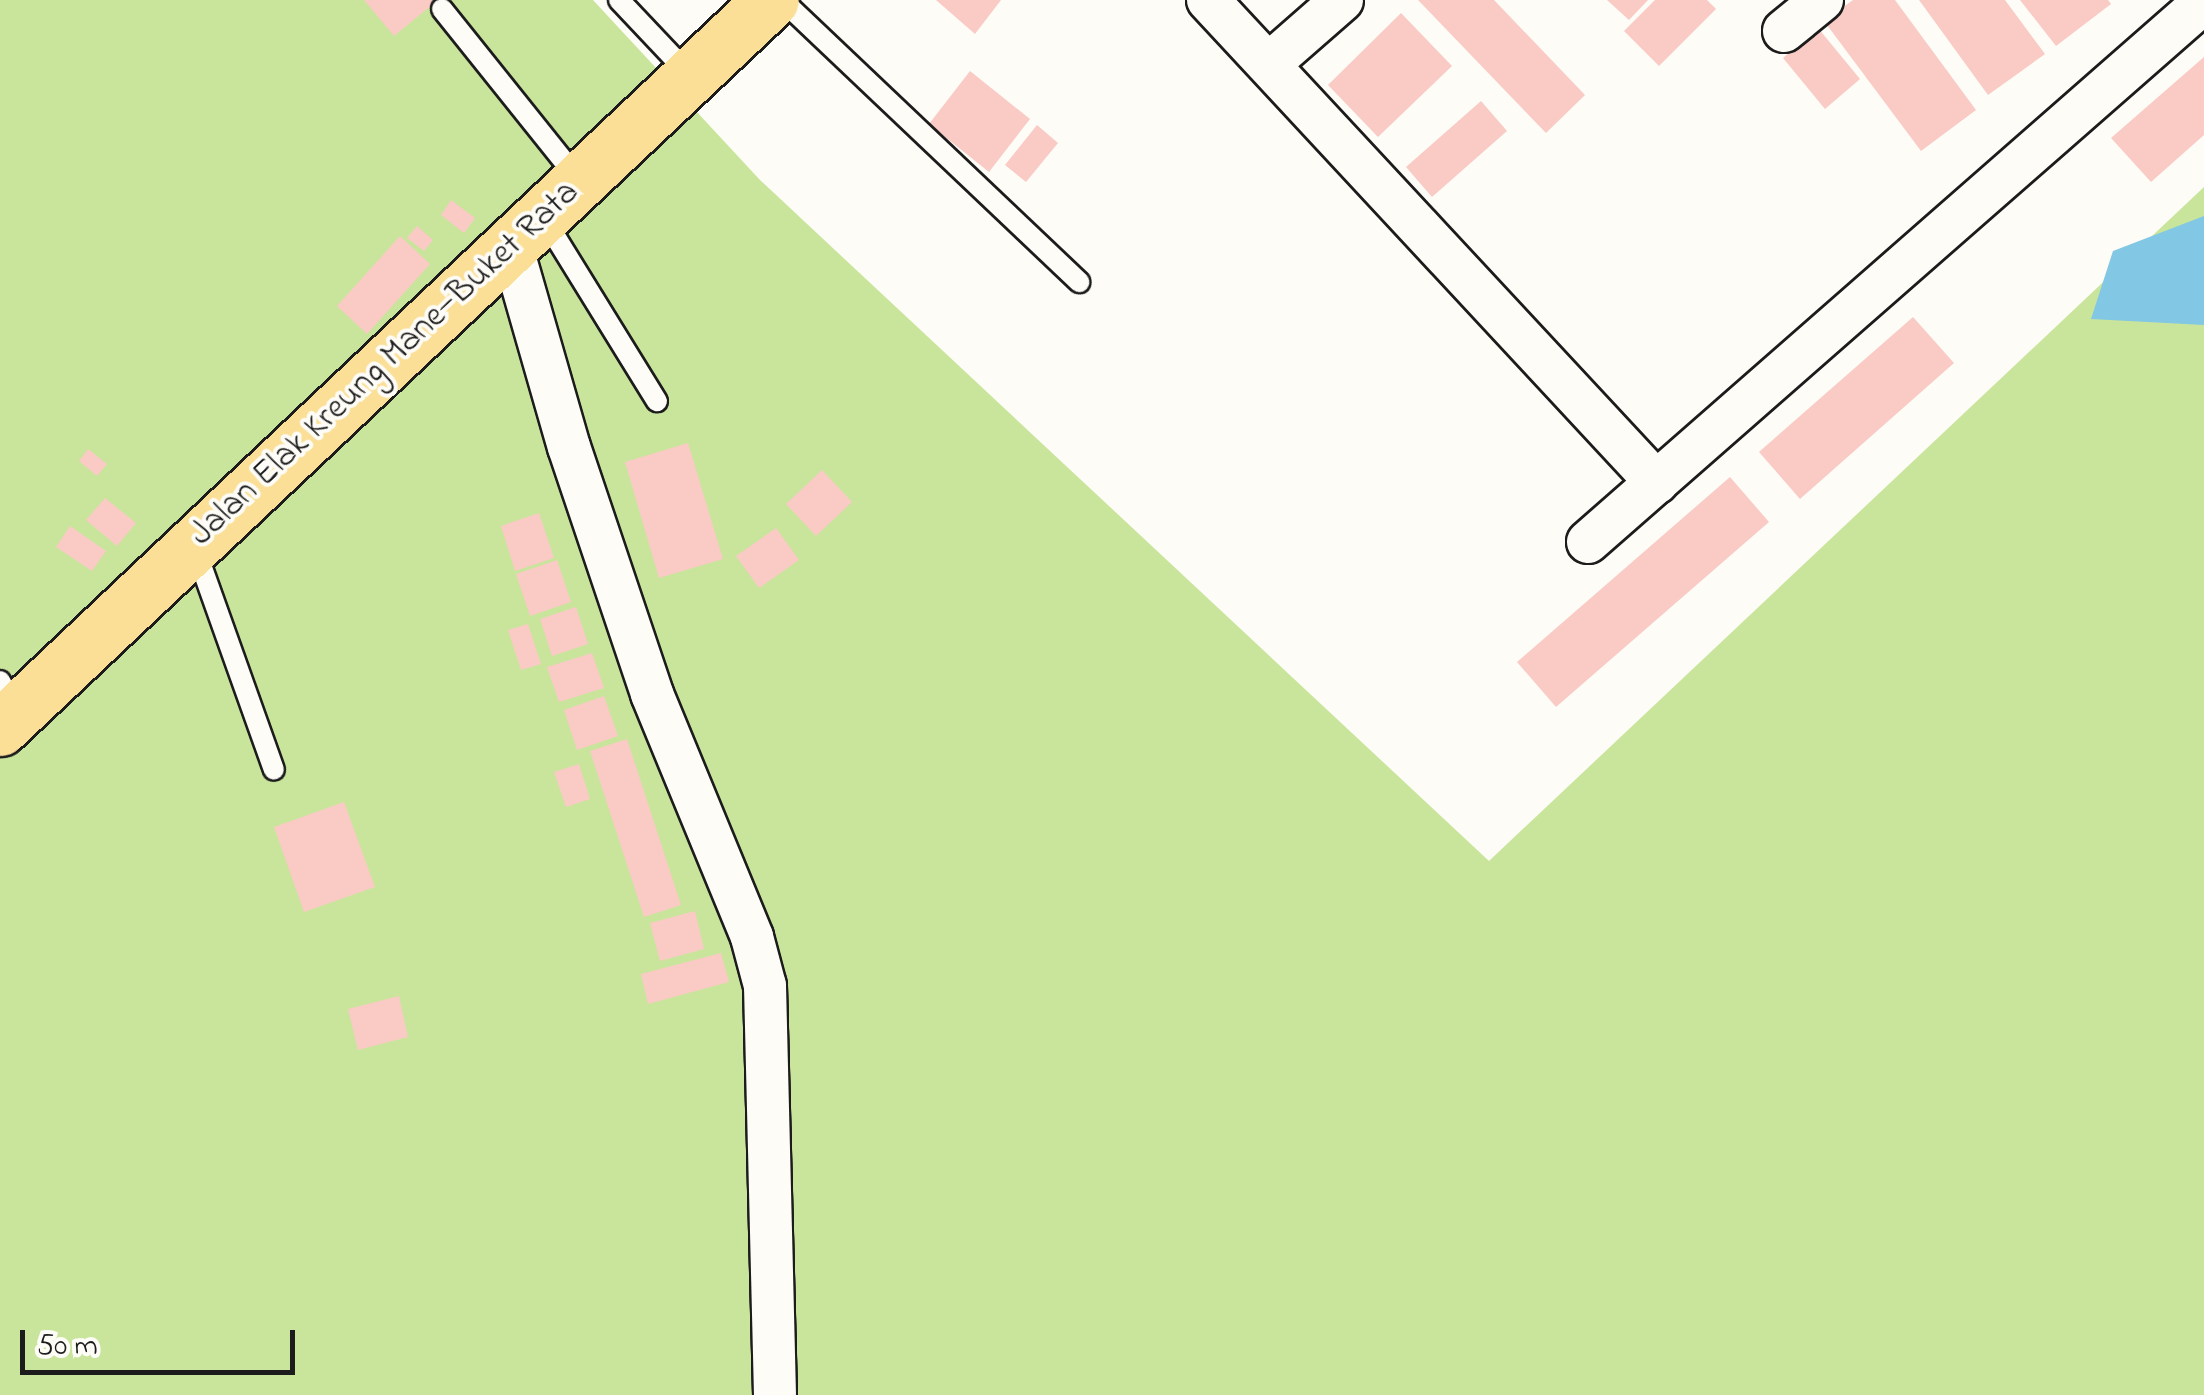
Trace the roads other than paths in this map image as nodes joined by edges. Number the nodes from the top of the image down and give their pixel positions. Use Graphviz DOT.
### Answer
graph roads {
  1 [pos="620,0"];
  2 [pos="772,0"];
  3 [pos="782,0"];
  4 [pos="1208,0"];
  5 [pos="1342,0"];
  6 [pos="1822,0"];
  7 [pos="2204,2"];
  8 [pos="442,9"];
  9 [pos="1784,31"];
  10 [pos="1269,64"];
  11 [pos="691,76"];
  12 [pos="544,214"];
  13 [pos="1079,282"];
  14 [pos="657,401"];
  15 [pos="1657,484"];
  16 [pos="1588,542"];
  17 [pos="193,544"];
  18 [pos="6,708"];
  19 [pos="274,770"];
  20 [pos="776,1395"];
  1 -- 11 [label="lane"];
  2 -- 11 [label="highway, Jalan Elak Kreung Mane—Buket Rata"];
  3 -- 13 [label="lane"];
  4 -- 10 [label="street"];
  5 -- 10 [label="street"];
  6 -- 9 [label="street"];
  7 -- 15 [label="street"];
  8 -- 12 [label="lane"];
  10 -- 15 [label="street"];
  11 -- 12 [label="highway, Jalan Elak Kreung Mane—Buket Rata"];
  12 -- 14 [label="lane"];
  12 -- 17 [label="highway, Jalan Elak Kreung Mane—Buket Rata"];
  12 -- 20 [label="street"];
  15 -- 16 [label="street"];
  17 -- 18 [label="highway, Jalan Elak Kreung Mane—Buket Rata"];
  17 -- 19 [label="lane"];
}
